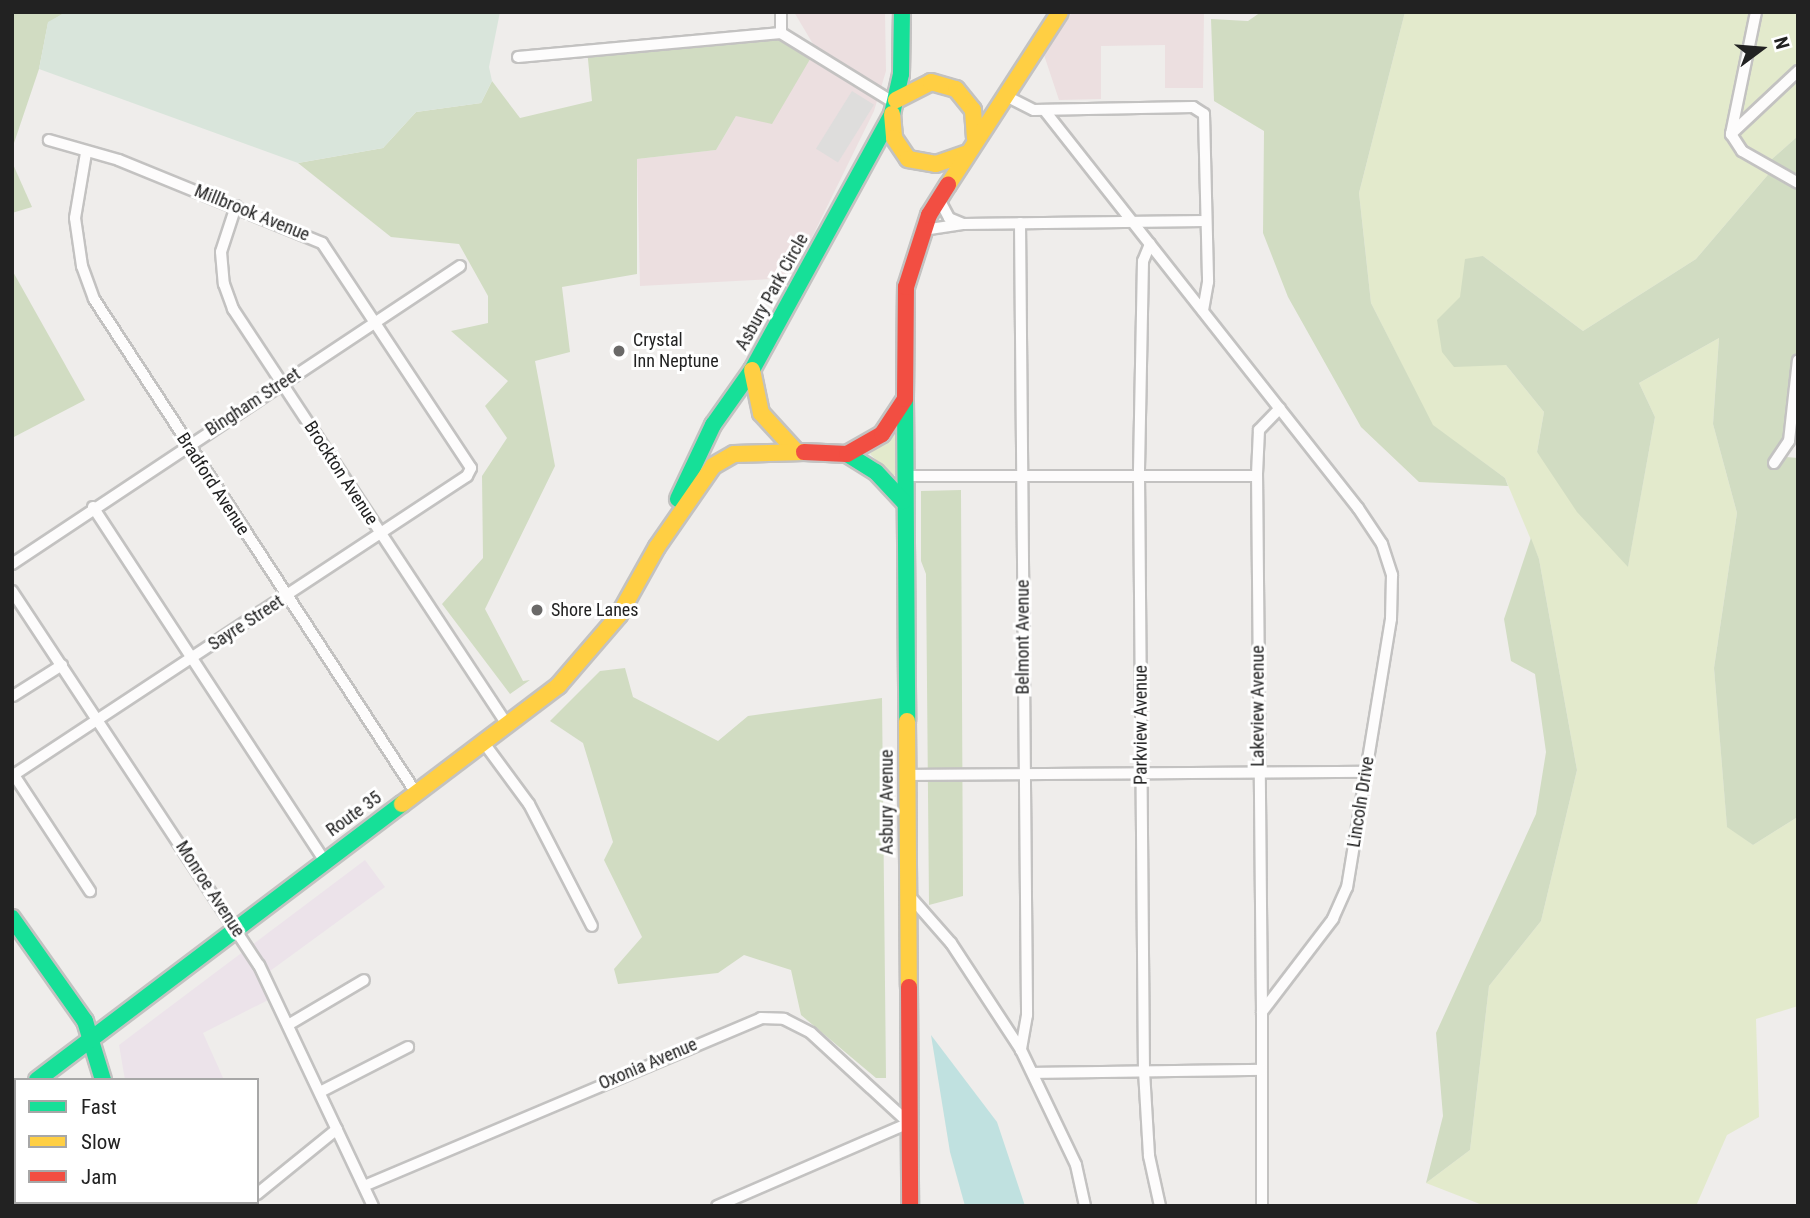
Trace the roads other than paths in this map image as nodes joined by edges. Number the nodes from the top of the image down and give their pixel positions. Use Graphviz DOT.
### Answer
graph roads {
  1 [pos="781,12"];
  2 [pos="895,12"];
  3 [pos="902,12"];
  4 [pos="1060,12"];
  5 [pos="1756,12"];
  6 [pos="781,33"];
  7 [pos="518,57"];
  8 [pos="1798,71"];
  9 [pos="1006,96"];
  10 [pos="892,104"];
  11 [pos="1045,111"];
  12 [pos="1731,134"];
  13 [pos="975,138"];
  14 [pos="49,140"];
  15 [pos="86,153"];
  16 [pos="965,154"];
  17 [pos="1798,183"];
  18 [pos="939,199"];
  19 [pos="236,206"];
  20 [pos="1205,221"];
  21 [pos="1020,223"];
  22 [pos="1132,223"];
  23 [pos="963,224"];
  24 [pos="923,230"];
  25 [pos="1150,244"];
  26 [pos="460,266"];
  27 [pos="1203,312"];
  28 [pos="376,321"];
  29 [pos="1798,360"];
  30 [pos="752,370"];
  31 [pos="282,383"];
  32 [pos="905,399"];
  33 [pos="1280,408"];
  34 [pos="188,445"];
  35 [pos="794,449"];
  36 [pos="847,454"];
  37 [pos="1774,463"];
  38 [pos="470,464"];
  39 [pos="1139,475"];
  40 [pos="907,476"];
  41 [pos="1022,476"];
  42 [pos="1256,476"];
  43 [pos="903,501"];
  44 [pos="93,507"];
  45 [pos="381,534"];
  46 [pos="657,547"];
  47 [pos="12,564"];
  48 [pos="12,591"];
  49 [pos="287,595"];
  50 [pos="193,657"];
  51 [pos="62,664"];
  52 [pos="13,696"];
  53 [pos="99,720"];
  54 [pos="508,726"];
  55 [pos="484,743"];
  56 [pos="1259,772"];
  57 [pos="1367,772"];
  58 [pos="1141,773"];
  59 [pos="1024,774"];
  60 [pos="13,775"];
  61 [pos="906,775"];
  62 [pos="416,793"];
  63 [pos="324,860"];
  64 [pos="90,891"];
  65 [pos="907,893"];
  66 [pos="12,918"];
  67 [pos="235,926"];
  68 [pos="592,926"];
  69 [pos="364,980"];
  70 [pos="1262,1012"];
  71 [pos="288,1025"];
  72 [pos="92,1036"];
  73 [pos="408,1047"];
  74 [pos="1021,1050"];
  75 [pos="1262,1070"];
  76 [pos="1144,1071"];
  77 [pos="1033,1073"];
  78 [pos="40,1078"];
  79 [pos="102,1078"];
  80 [pos="320,1092"];
  81 [pos="909,1123"];
  82 [pos="337,1129"];
  83 [pos="364,1186"];
  84 [pos="259,1192"];
  85 [pos="12,1200"];
  86 [pos="13,1206"];
  87 [pos="373,1206"];
  88 [pos="718,1206"];
  89 [pos="910,1206"];
  90 [pos="1085,1206"];
  91 [pos="1160,1206"];
  92 [pos="1262,1206"];
  1 -- 6 [label="street"];
  2 -- 10 [label="main road"];
  3 -- 10 [label="main road, Asbury Park Circle"];
  4 -- 9 [label="main road"];
  5 -- 12 [label="street"];
  6 -- 7 [label="street"];
  6 -- 10 [label="street"];
  8 -- 12 [label="street"];
  9 -- 11 [label="street"];
  9 -- 13 [label="main road"];
  10 -- 13 [label="main road"];
  10 -- 16 [label="main road"];
  10 -- 30 [label="main road, Asbury Park Circle"];
  11 -- 20 [label="street"];
  11 -- 22 [label="street"];
  12 -- 17 [label="street"];
  13 -- 16 [label="main road"];
  14 -- 15 [label="street, Millbrook Avenue"];
  15 -- 19 [label="street, Millbrook Avenue"];
  15 -- 34 [label="street, Bradford Avenue"];
  16 -- 18 [label="main road"];
  18 -- 23 [label="street"];
  18 -- 24 [label="main road"];
  19 -- 28 [label="street, Millbrook Avenue"];
  19 -- 31 [label="street, Brockton Avenue"];
  20 -- 22 [label="street"];
  20 -- 27 [label="street"];
  21 -- 22 [label="street"];
  21 -- 23 [label="street"];
  21 -- 41 [label="street, Belmont Avenue"];
  22 -- 25 [label="street, Lincoln Drive"];
  23 -- 24 [label="street"];
  24 -- 32 [label="main road"];
  25 -- 27 [label="street, Lincoln Drive"];
  25 -- 39 [label="street, Parkview Avenue"];
  26 -- 28 [label="street, Bingham Street"];
  27 -- 33 [label="street, Lincoln Drive"];
  28 -- 31 [label="street, Bingham Street"];
  28 -- 38 [label="street, Millbrook Avenue"];
  29 -- 37 [label="street"];
  30 -- 35 [label="main road, Asbury Park Circle"];
  30 -- 46 [label="main road"];
  31 -- 34 [label="street, Bingham Street"];
  31 -- 45 [label="street, Brockton Avenue"];
  32 -- 36 [label="main road"];
  32 -- 40 [label="main road, Asbury Avenue"];
  33 -- 42 [label="street, Lakeview Avenue"];
  33 -- 57 [label="street, Lincoln Drive"];
  34 -- 44 [label="street, Bingham Street"];
  34 -- 49 [label="street, Bradford Avenue"];
  35 -- 36 [label="main road"];
  35 -- 46 [label="main road"];
  36 -- 43 [label="main road"];
  38 -- 45 [label="street, Sayre Street"];
  39 -- 41 [label="street"];
  39 -- 42 [label="street"];
  39 -- 58 [label="street, Parkview Avenue"];
  40 -- 41 [label="street"];
  40 -- 43 [label="main road, Asbury Avenue"];
  41 -- 59 [label="street, Belmont Avenue"];
  42 -- 56 [label="street, Lakeview Avenue"];
  43 -- 61 [label="main road, Asbury Avenue"];
  44 -- 47 [label="street, Bingham Street"];
  44 -- 50 [label="street"];
  45 -- 49 [label="street, Sayre Street"];
  45 -- 54 [label="street, Brockton Avenue"];
  46 -- 54 [label="main road, Route 35"];
  48 -- 51 [label="street, Monroe Avenue"];
  49 -- 50 [label="street, Sayre Street"];
  49 -- 62 [label="street, Bradford Avenue"];
  50 -- 53 [label="street, Sayre Street"];
  50 -- 63 [label="street"];
  51 -- 52 [label="street"];
  51 -- 53 [label="street, Monroe Avenue"];
  53 -- 60 [label="street, Sayre Street"];
  53 -- 67 [label="street, Monroe Avenue"];
  54 -- 55 [label="main road, Route 35"];
  55 -- 62 [label="main road, Route 35"];
  55 -- 68 [label="street"];
  56 -- 57 [label="street"];
  56 -- 58 [label="street"];
  56 -- 70 [label="street, Lakeview Avenue"];
  57 -- 70 [label="street, Lincoln Drive"];
  58 -- 59 [label="street"];
  58 -- 76 [label="street, Parkview Avenue"];
  59 -- 61 [label="street"];
  59 -- 74 [label="street, Belmont Avenue"];
  60 -- 64 [label="street"];
  61 -- 65 [label="main road, Asbury Avenue"];
  62 -- 63 [label="main road, Route 35"];
  63 -- 67 [label="main road, Route 35"];
  65 -- 74 [label="street"];
  65 -- 81 [label="main road, Asbury Avenue"];
  66 -- 72 [label="main road"];
  67 -- 71 [label="street, Monroe Avenue"];
  67 -- 72 [label="main road, Route 35"];
  69 -- 71 [label="street"];
  70 -- 75 [label="street"];
  71 -- 80 [label="street, Monroe Avenue"];
  72 -- 78 [label="main road, Route 35"];
  72 -- 79 [label="main road"];
  73 -- 80 [label="street"];
  74 -- 77 [label="street"];
  75 -- 76 [label="street"];
  75 -- 92 [label="street"];
  76 -- 77 [label="street"];
  76 -- 91 [label="street, Parkview Avenue"];
  77 -- 90 [label="street"];
  80 -- 82 [label="street, Monroe Avenue"];
  81 -- 83 [label="street, Oxonia Avenue"];
  81 -- 88 [label="street"];
  81 -- 89 [label="main road, Asbury Avenue"];
  82 -- 83 [label="street, Monroe Avenue"];
  82 -- 84 [label="street"];
  83 -- 87 [label="street, Monroe Avenue"];
  85 -- 86 [label="street"];
}
